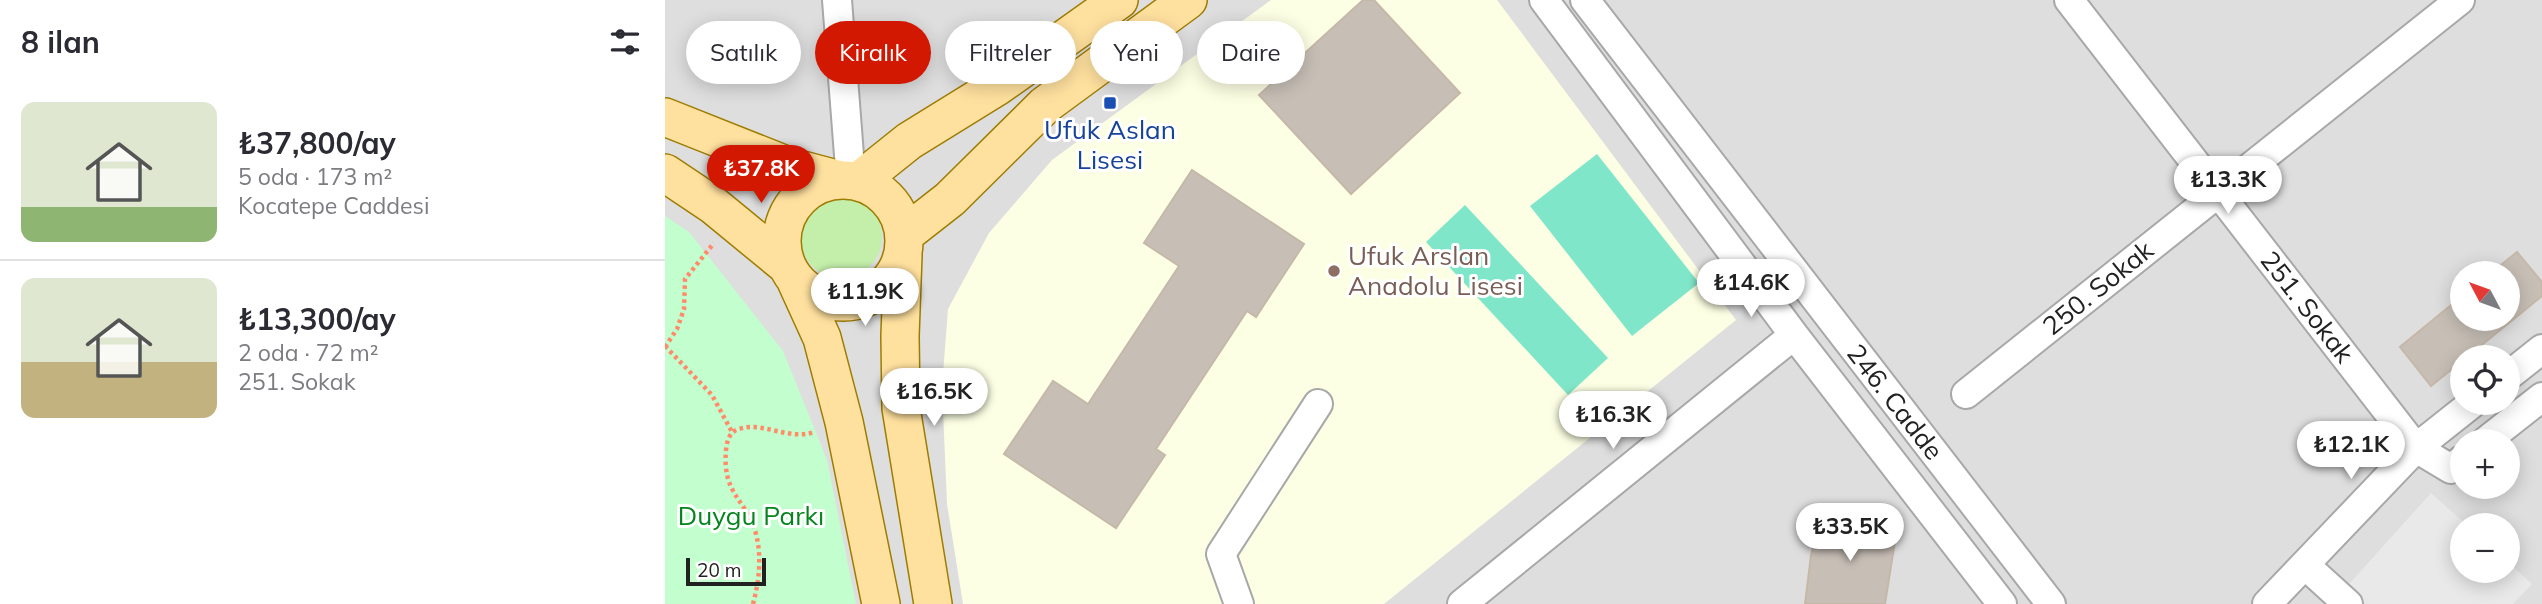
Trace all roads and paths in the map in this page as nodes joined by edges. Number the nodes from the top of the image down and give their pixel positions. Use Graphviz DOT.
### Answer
graph roads {
  1 [pos="838,0"];
  2 [pos="1119,0"];
  3 [pos="1188,0"];
  4 [pos="1544,0"];
  5 [pos="1585,0"];
  6 [pos="2069,0"];
  7 [pos="2460,0"];
  8 [pos="665,117"];
  9 [pos="665,173"];
  10 [pos="850,181"];
  11 [pos="2218,192"];
  12 [pos="717,239"];
  13 [pos="903,245"];
  14 [pos="791,273"];
  15 [pos="1794,335"];
  16 [pos="665,346"];
  17 [pos="2542,349"];
  18 [pos="2520,366"];
  19 [pos="1966,394"];
  20 [pos="2542,397"];
  21 [pos="1318,404"];
  22 [pos="2458,415"];
  23 [pos="844,422"];
  24 [pos="2501,429"];
  25 [pos="732,432"];
  26 [pos="2416,448"];
  27 [pos="2450,468"];
  28 [pos="2305,565"];
  29 [pos="753,604"];
  30 [pos="881,604"];
  31 [pos="933,604"];
  32 [pos="1239,604"];
  33 [pos="1462,604"];
  34 [pos="2002,604"];
  35 [pos="2051,604"];
  36 [pos="2267,604"];
  37 [pos="2347,604"];
  1 -- 10 [label="street"];
  2 -- 10 [label="main road"];
  3 -- 13 [label="main road"];
  4 -- 15 [label="street, 246. Cadde"];
  5 -- 35 [label="street, 246. Cadde"];
  6 -- 11 [label="street, 251. Sokak"];
  7 -- 11 [label="street, 250. Sokak"];
  8 -- 10 [label="main road"];
  9 -- 14 [label="main road"];
  10 -- 13 [label="main road"];
  10 -- 14 [label="main road"];
  11 -- 19 [label="street, 250. Sokak"];
  11 -- 26 [label="street, 251. Sokak"];
  12 -- 16 [label="path"];
  13 -- 14 [label="main road"];
  13 -- 31 [label="main road"];
  14 -- 23 [label="main road"];
  15 -- 33 [label="street"];
  15 -- 34 [label="street, 246. Cadde"];
  16 -- 25 [label="path"];
  17 -- 18 [label="street"];
  20 -- 24 [label="street"];
  21 -- 32 [label="street"];
  22 -- 26 [label="street"];
  23 -- 25 [label="path"];
  23 -- 30 [label="main road"];
  25 -- 29 [label="path"];
  26 -- 27 [label="street"];
  26 -- 28 [label="street"];
  28 -- 36 [label="street"];
  28 -- 37 [label="street"];
}
